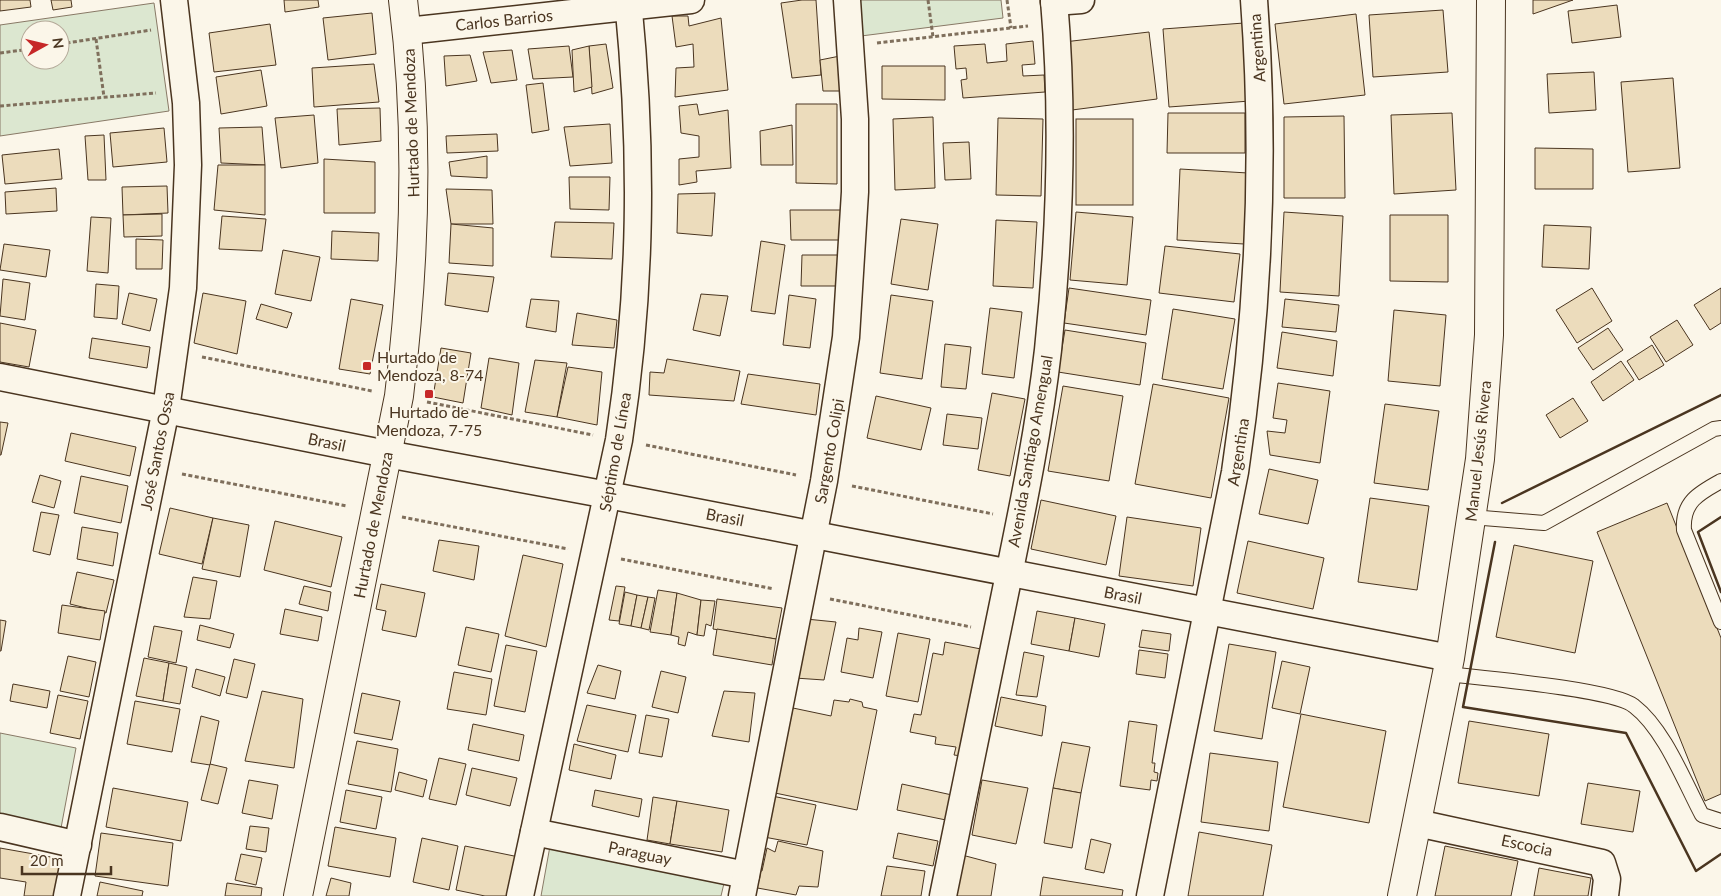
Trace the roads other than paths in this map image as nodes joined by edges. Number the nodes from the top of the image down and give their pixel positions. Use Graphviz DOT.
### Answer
graph roads {
  1 [pos="174,0"];
  2 [pos="403,0"];
  3 [pos="691,0"];
  4 [pos="847,0"];
  5 [pos="1081,0"];
  6 [pos="1254,0"];
  7 [pos="1491,0"];
  8 [pos="628,3"];
  9 [pos="1055,8"];
  10 [pos="407,31"];
  11 [pos="0,377"];
  12 [pos="166,409"];
  13 [pos="1721,428"];
  14 [pos="387,454"];
  15 [pos="1721,481"];
  16 [pos="608,495"];
  17 [pos="1471,517"];
  18 [pos="814,535"];
  19 [pos="1009,572"];
  20 [pos="1208,611"];
  21 [pos="1721,622"];
  22 [pos="1449,666"];
  23 [pos="1721,821"];
  24 [pos="1417,823"];
  25 [pos="0,828"];
  26 [pos="534,832"];
  27 [pos="78,845"];
  28 [pos="744,886"];
  29 [pos="67,896"];
  30 [pos="298,896"];
  31 [pos="520,896"];
  32 [pos="943,896"];
  33 [pos="1150,896"];
  34 [pos="1402,896"];
  35 [pos="1605,896"];
  1 -- 12 [label="street, José Santos Ossa"];
  2 -- 10 [label="main road, Hurtado de Mendoza"];
  3 -- 8 [label="street, Carlos Barrios"];
  4 -- 18 [label="street, Sargento Colipi"];
  5 -- 9 [label="street"];
  6 -- 20 [label="street, Argentina"];
  7 -- 17 [label="main road, Manuel Jesús Rivera"];
  8 -- 10 [label="street, Carlos Barrios"];
  8 -- 16 [label="street, Séptimo de Línea"];
  9 -- 19 [label="street, Avenida Santiago Amengual"];
  10 -- 14 [label="main road, Hurtado de Mendoza"];
  11 -- 12 [label="street, Brasil"];
  12 -- 14 [label="street, Brasil"];
  12 -- 27 [label="street, José Santos Ossa"];
  13 -- 17 [label="lane"];
  14 -- 16 [label="street, Brasil"];
  14 -- 30 [label="main road, Hurtado de Mendoza"];
  15 -- 21 [label="lane"];
  16 -- 18 [label="street, Brasil"];
  16 -- 26 [label="street, Séptimo de Línea"];
  17 -- 22 [label="main road, Manuel Jesús Rivera"];
  18 -- 19 [label="street, Brasil"];
  18 -- 28 [label="street, Sargento Colipi"];
  19 -- 20 [label="street, Brasil"];
  19 -- 32 [label="street, Avenida Santiago Amengual"];
  20 -- 22 [label="street, Brasil"];
  20 -- 33 [label="street, Argentina"];
  22 -- 23 [label="lane"];
  22 -- 24 [label="main road, Manuel Jesús Rivera"];
  24 -- 34 [label="main road, Manuel Jesús Rivera"];
  24 -- 35 [label="street, Escocia"];
  25 -- 27 [label="street"];
  26 -- 28 [label="street, Paraguay"];
  26 -- 31 [label="street, Séptimo de Línea"];
  27 -- 29 [label="street, José Santos Ossa"];
}
